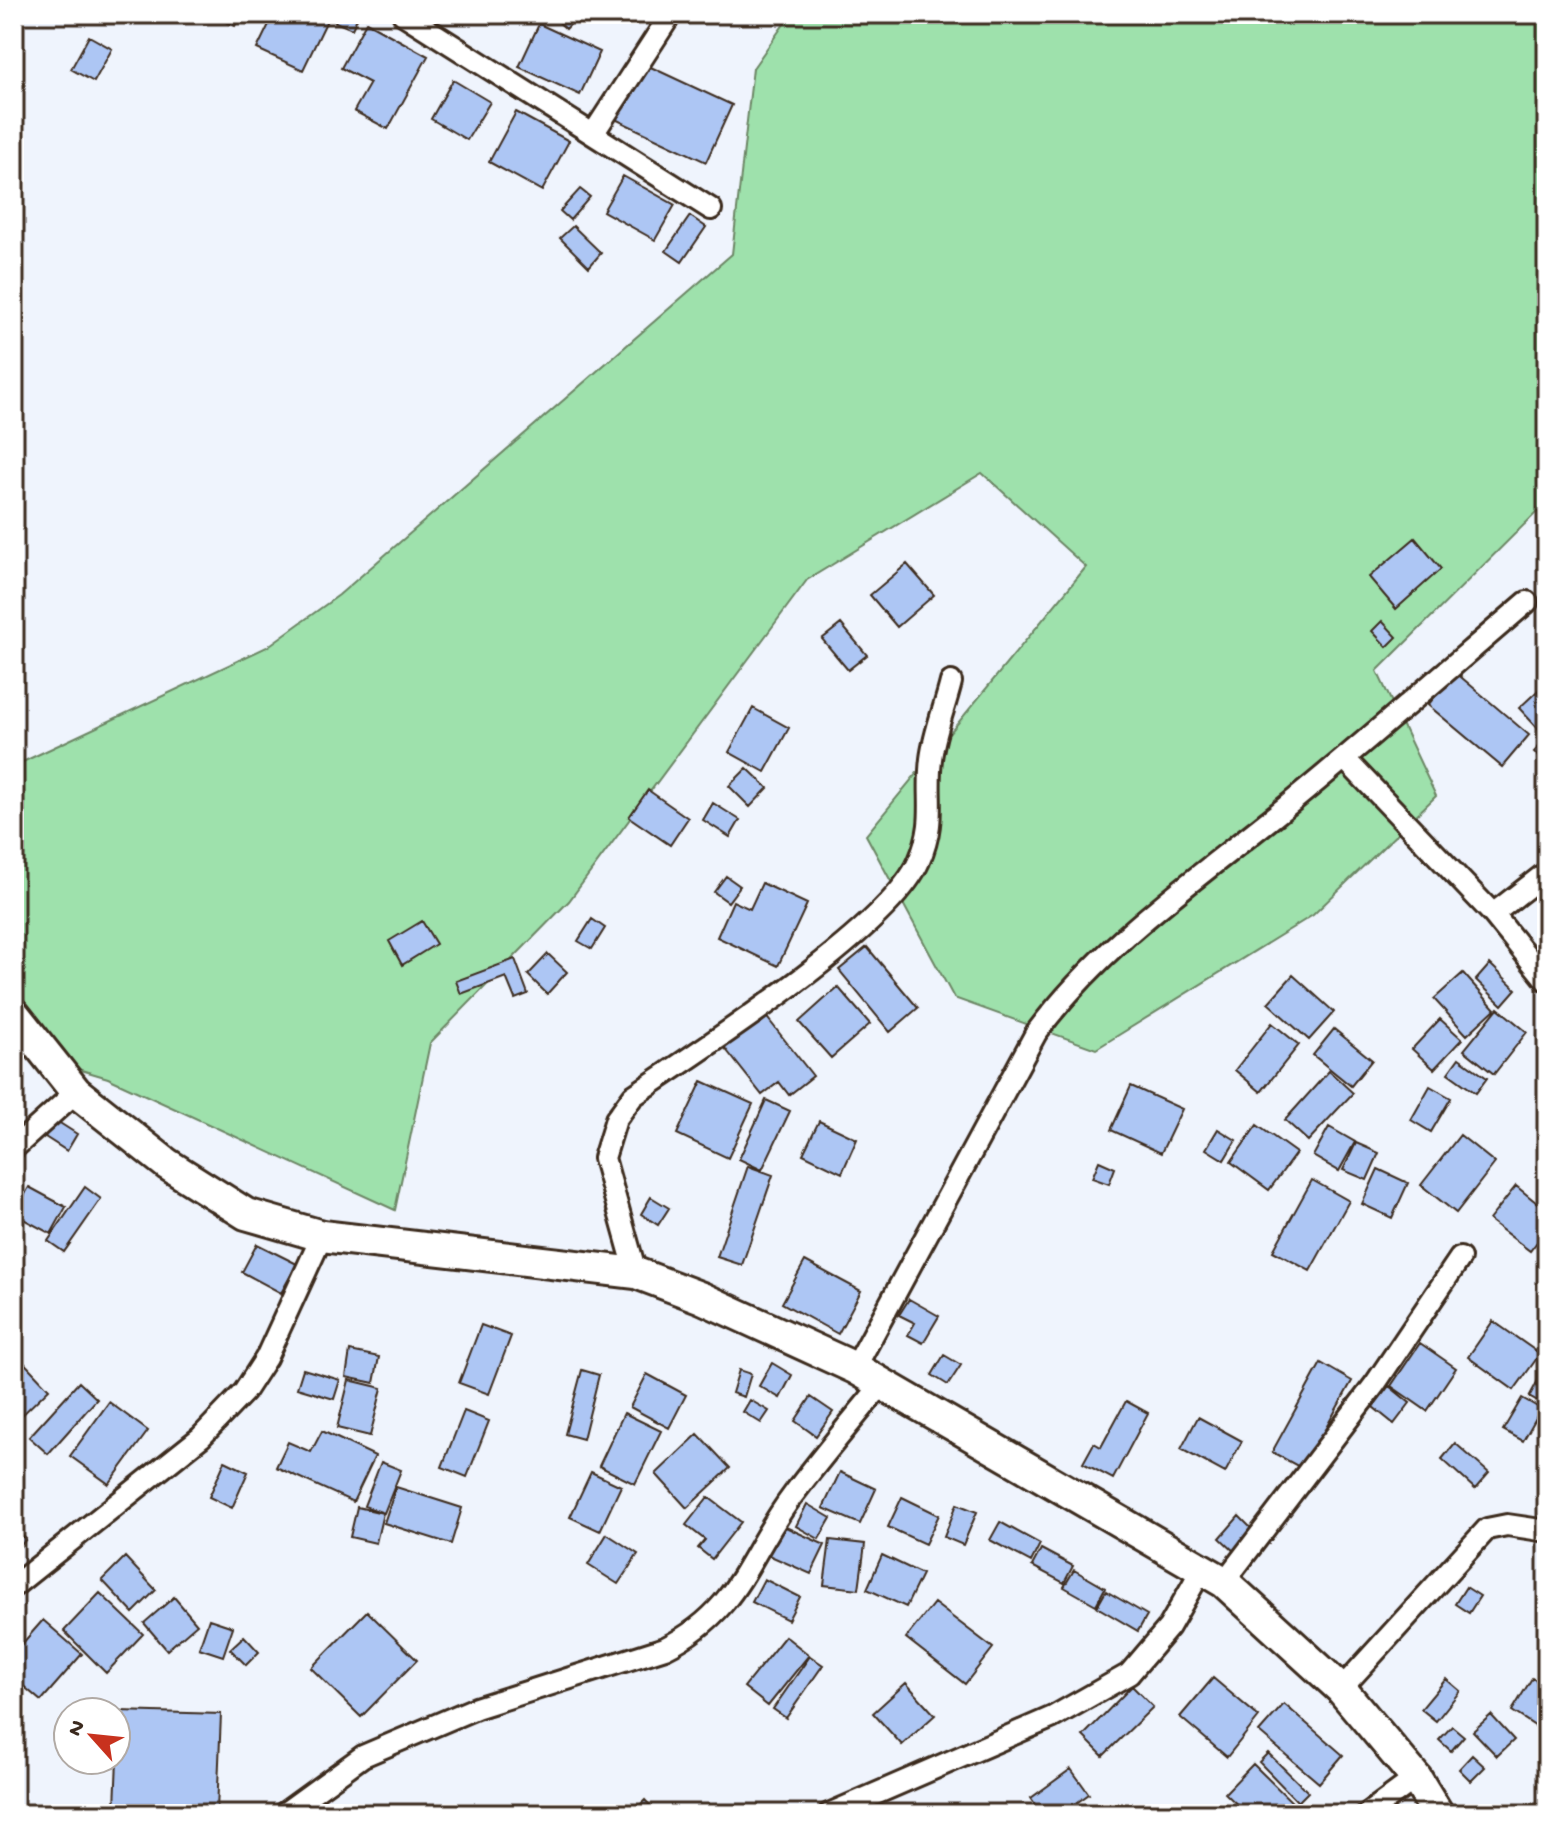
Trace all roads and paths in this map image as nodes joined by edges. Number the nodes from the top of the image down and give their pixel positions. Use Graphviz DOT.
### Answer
graph roads {
  1 [pos="671,14"];
  2 [pos="416,17"];
  3 [pos="593,134"];
  4 [pos="711,209"];
  5 [pos="1527,602"];
  6 [pos="951,682"];
  7 [pos="1345,759"];
  8 [pos="1547,872"];
  9 [pos="1493,914"];
  10 [pos="1547,981"];
  11 [pos="14,1014"];
  12 [pos="76,1092"];
  13 [pos="14,1148"];
  14 [pos="322,1236"];
  15 [pos="1460,1258"];
  16 [pos="636,1273"];
  17 [pos="855,1368"];
  18 [pos="882,1384"];
  19 [pos="1547,1531"];
  20 [pos="1213,1576"];
  21 [pos="14,1586"];
  22 [pos="1341,1689"];
  23 [pos="1416,1778"];
  24 [pos="839,1812"];
  25 [pos="283,1814"];
  26 [pos="1367,1814"];
  27 [pos="1438,1814"];
  1 -- 3 [label="street"];
  2 -- 3 [label="street"];
  3 -- 4 [label="street"];
  5 -- 7 [label="street"];
  6 -- 16 [label="street"];
  7 -- 9 [label="street"];
  7 -- 17 [label="street"];
  8 -- 9 [label="street"];
  9 -- 10 [label="street"];
  11 -- 12 [label="street"];
  12 -- 13 [label="street"];
  12 -- 14 [label="street"];
  14 -- 16 [label="street"];
  14 -- 21 [label="street"];
  15 -- 20 [label="street"];
  16 -- 17 [label="street"];
  17 -- 18 [label="street"];
  18 -- 20 [label="street"];
  18 -- 25 [label="street"];
  19 -- 22 [label="street"];
  20 -- 22 [label="street"];
  20 -- 24 [label="street"];
  22 -- 23 [label="street"];
  23 -- 26 [label="street"];
  23 -- 27 [label="street"];
}
